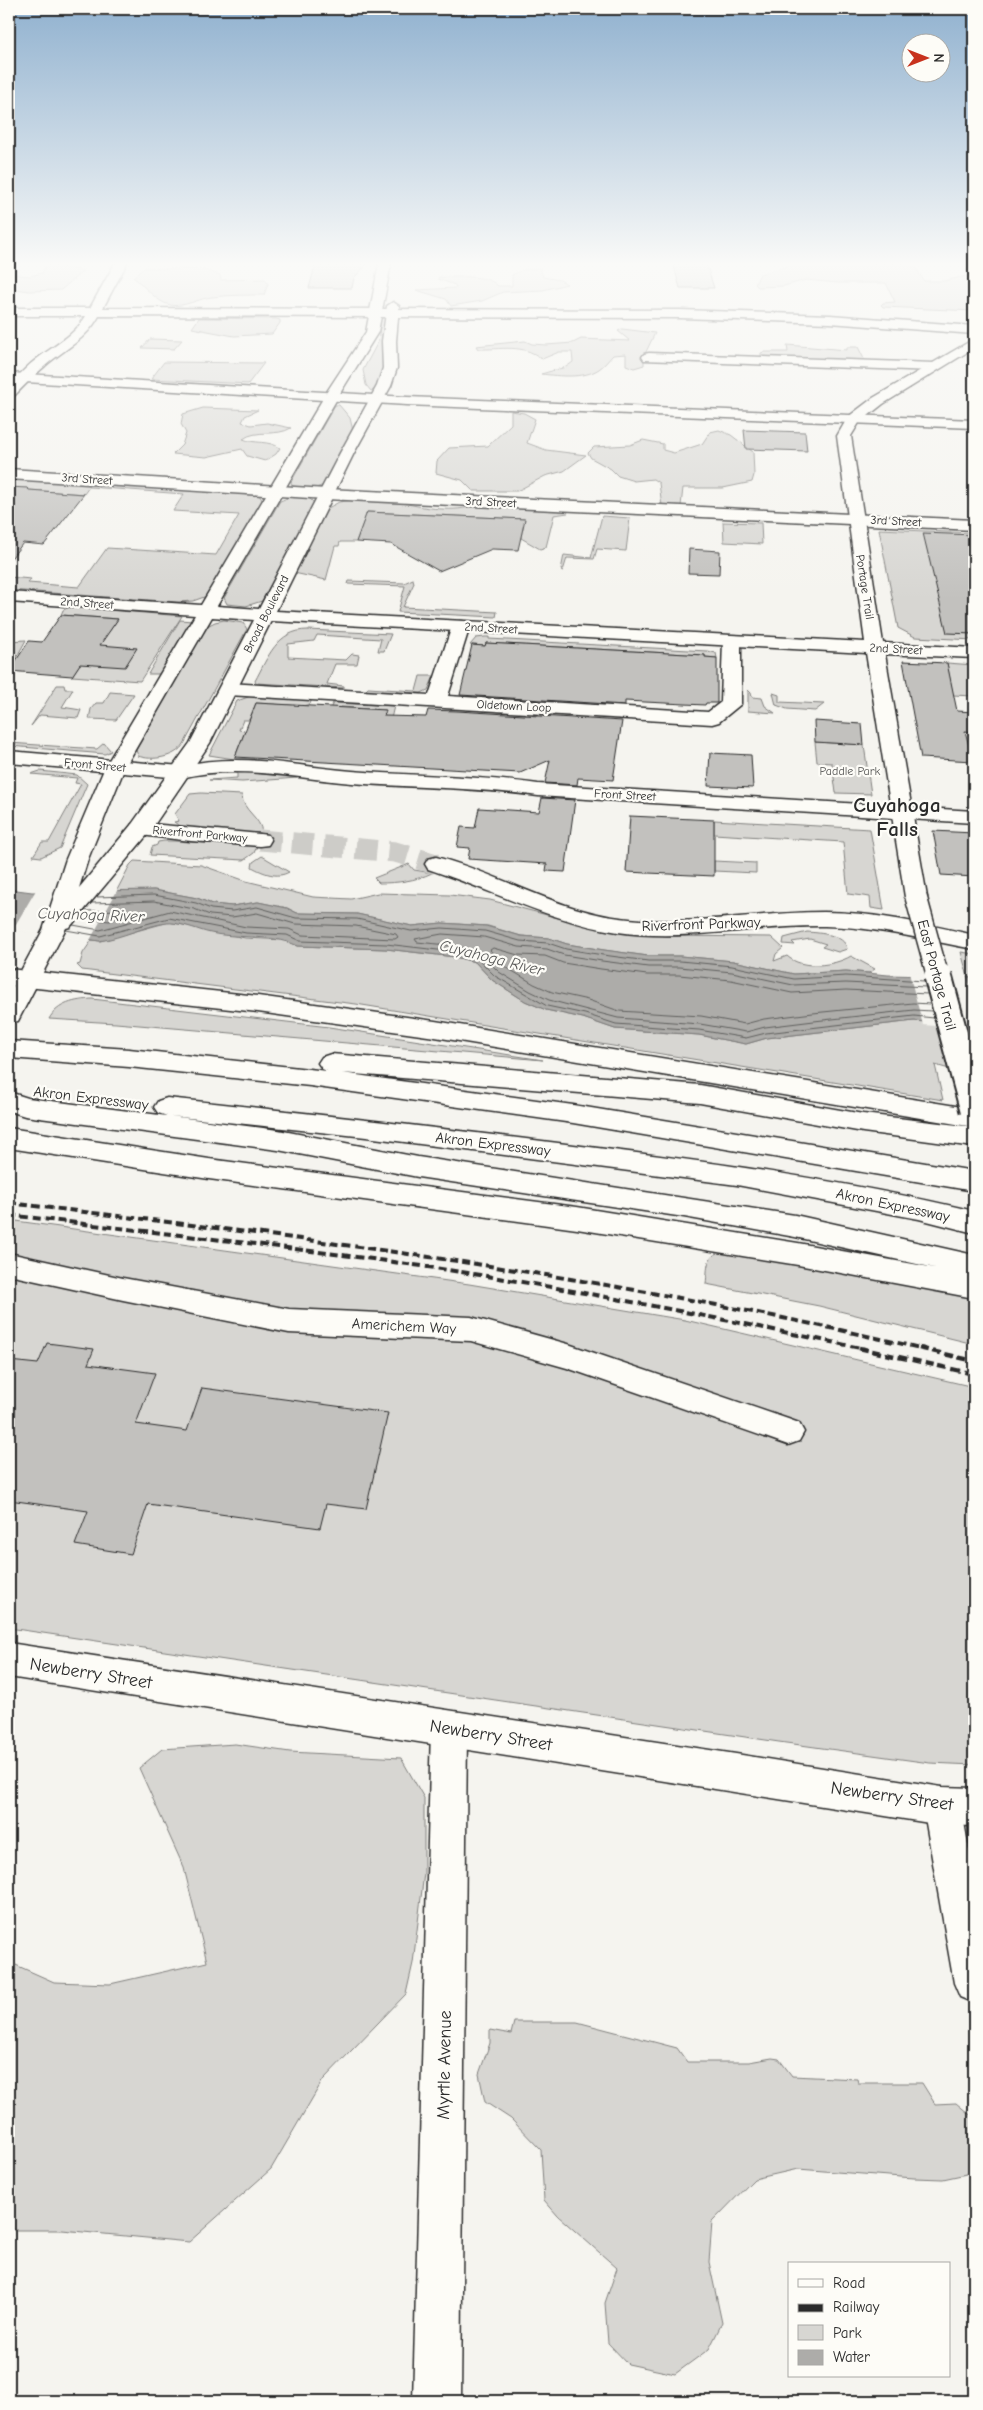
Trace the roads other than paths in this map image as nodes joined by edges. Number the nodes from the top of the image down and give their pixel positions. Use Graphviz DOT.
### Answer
graph roads {
  1 [pos="26,375"];
  2 [pos="345,375"];
  3 [pos="360,375"];
  4 [pos="388,375"];
  5 [pos="920,375"];
  6 [pos="9,378"];
  7 [pos="23,378"];
  8 [pos="9,393"];
  9 [pos="332,396"];
  10 [pos="377,399"];
  11 [pos="853,420"];
  12 [pos="974,424"];
  13 [pos="359,432"];
  14 [pos="9,474"];
  15 [pos="277,492"];
  16 [pos="326,494"];
  17 [pos="855,519"];
  18 [pos="974,525"];
  19 [pos="9,597"];
  20 [pos="207,611"];
  21 [pos="265,616"];
  22 [pos="461,626"];
  23 [pos="732,640"];
  24 [pos="876,649"];
  25 [pos="974,653"];
  26 [pos="228,689"];
  27 [pos="437,701"];
  28 [pos="9,757"];
  29 [pos="115,767"];
  30 [pos="181,772"];
  31 [pos="349,777"];
  32 [pos="900,812"];
  33 [pos="974,817"];
  34 [pos="140,828"];
  35 [pos="260,840"];
  36 [pos="95,861"];
  37 [pos="436,864"];
  38 [pos="916,897"];
  39 [pos="54,930"];
  40 [pos="974,942"];
  41 [pos="18,978"];
  42 [pos="9,1015"];
  43 [pos="9,1049"];
  44 [pos="129,1058"];
  45 [pos="18,1096"];
  46 [pos="974,1110"];
  47 [pos="974,1118"];
  48 [pos="9,1138"];
  49 [pos="974,1138"];
  50 [pos="974,1181"];
  51 [pos="974,1222"];
  52 [pos="9,1264"];
  53 [pos="974,1266"];
  54 [pos="974,1287"];
  55 [pos="788,1432"];
  56 [pos="9,1660"];
  57 [pos="449,1729"];
  58 [pos="958,1806"];
  59 [pos="974,1983"];
  60 [pos="437,2401"];
  1 -- 7 [label="main road"];
  2 -- 9 [label="main road, Broad Boulevard"];
  3 -- 10 [label="main road"];
  4 -- 10 [label="main road, Broad Boulevard"];
  5 -- 11 [label="main road"];
  6 -- 7 [label="main road"];
  7 -- 8 [label="main road"];
  7 -- 9 [label="main road"];
  9 -- 10 [label="main road"];
  9 -- 13 [label="main road"];
  9 -- 15 [label="main road, Broad Boulevard"];
  10 -- 11 [label="main road"];
  10 -- 13 [label="main road, Broad Boulevard"];
  11 -- 12 [label="main road"];
  11 -- 17 [label="main road, Portage Trail"];
  13 -- 16 [label="main road, Broad Boulevard"];
  14 -- 15 [label="main road, 3rd Street"];
  15 -- 16 [label="main road, 3rd Street"];
  15 -- 20 [label="main road, Broad Boulevard"];
  16 -- 17 [label="main road, 3rd Street"];
  16 -- 21 [label="main road, Broad Boulevard"];
  17 -- 18 [label="main road, 3rd Street"];
  17 -- 24 [label="main road, Portage Trail"];
  19 -- 20 [label="main road, 2nd Street"];
  20 -- 21 [label="main road, 2nd Street"];
  20 -- 29 [label="main road, Broad Boulevard"];
  21 -- 22 [label="main road, 2nd Street"];
  21 -- 26 [label="main road, Broad Boulevard"];
  22 -- 23 [label="main road, 2nd Street"];
  22 -- 27 [label="main road"];
  23 -- 24 [label="main road, 2nd Street"];
  23 -- 27 [label="main road, Oldetown Loop"];
  24 -- 25 [label="main road, 2nd Street"];
  24 -- 32 [label="main road, Portage Trail"];
  26 -- 27 [label="main road, Oldetown Loop"];
  26 -- 30 [label="main road, Broad Boulevard"];
  28 -- 29 [label="main road, Front Street"];
  29 -- 30 [label="main road, Front Street"];
  29 -- 36 [label="main road, Broad Boulevard"];
  30 -- 31 [label="main road, Front Street"];
  30 -- 31 [label="main road, Front Street"];
  30 -- 34 [label="main road, Broad Boulevard"];
  31 -- 32 [label="main road, Front Street"];
  32 -- 33 [label="main road, Front Street"];
  32 -- 38 [label="main road, Portage Trail"];
  34 -- 35 [label="main road, Riverfront Parkway"];
  34 -- 36 [label="main road, Broad Boulevard"];
  36 -- 39 [label="main road, Broad Boulevard"];
  36 -- 39 [label="main road, Broad Boulevard"];
  37 -- 40 [label="main road, Riverfront Parkway"];
  38 -- 46 [label="main road, East Portage Trail, bridge"];
  39 -- 41 [label="main road, Broad Boulevard"];
  41 -- 42 [label="main road, Broad Boulevard"];
  41 -- 47 [label="main road"];
  43 -- 44 [label="main road"];
  44 -- 49 [label="main road"];
  44 -- 50 [label="main road"];
  45 -- 51 [label="main road, Akron Expressway"];
  45 -- 53 [label="main road"];
  48 -- 54 [label="main road"];
  52 -- 55 [label="main road, Americhem Way"];
  56 -- 57 [label="main road, Newberry Street"];
  57 -- 58 [label="main road, Newberry Street"];
  57 -- 60 [label="main road, Myrtle Avenue"];
  58 -- 59 [label="main road"];
}
